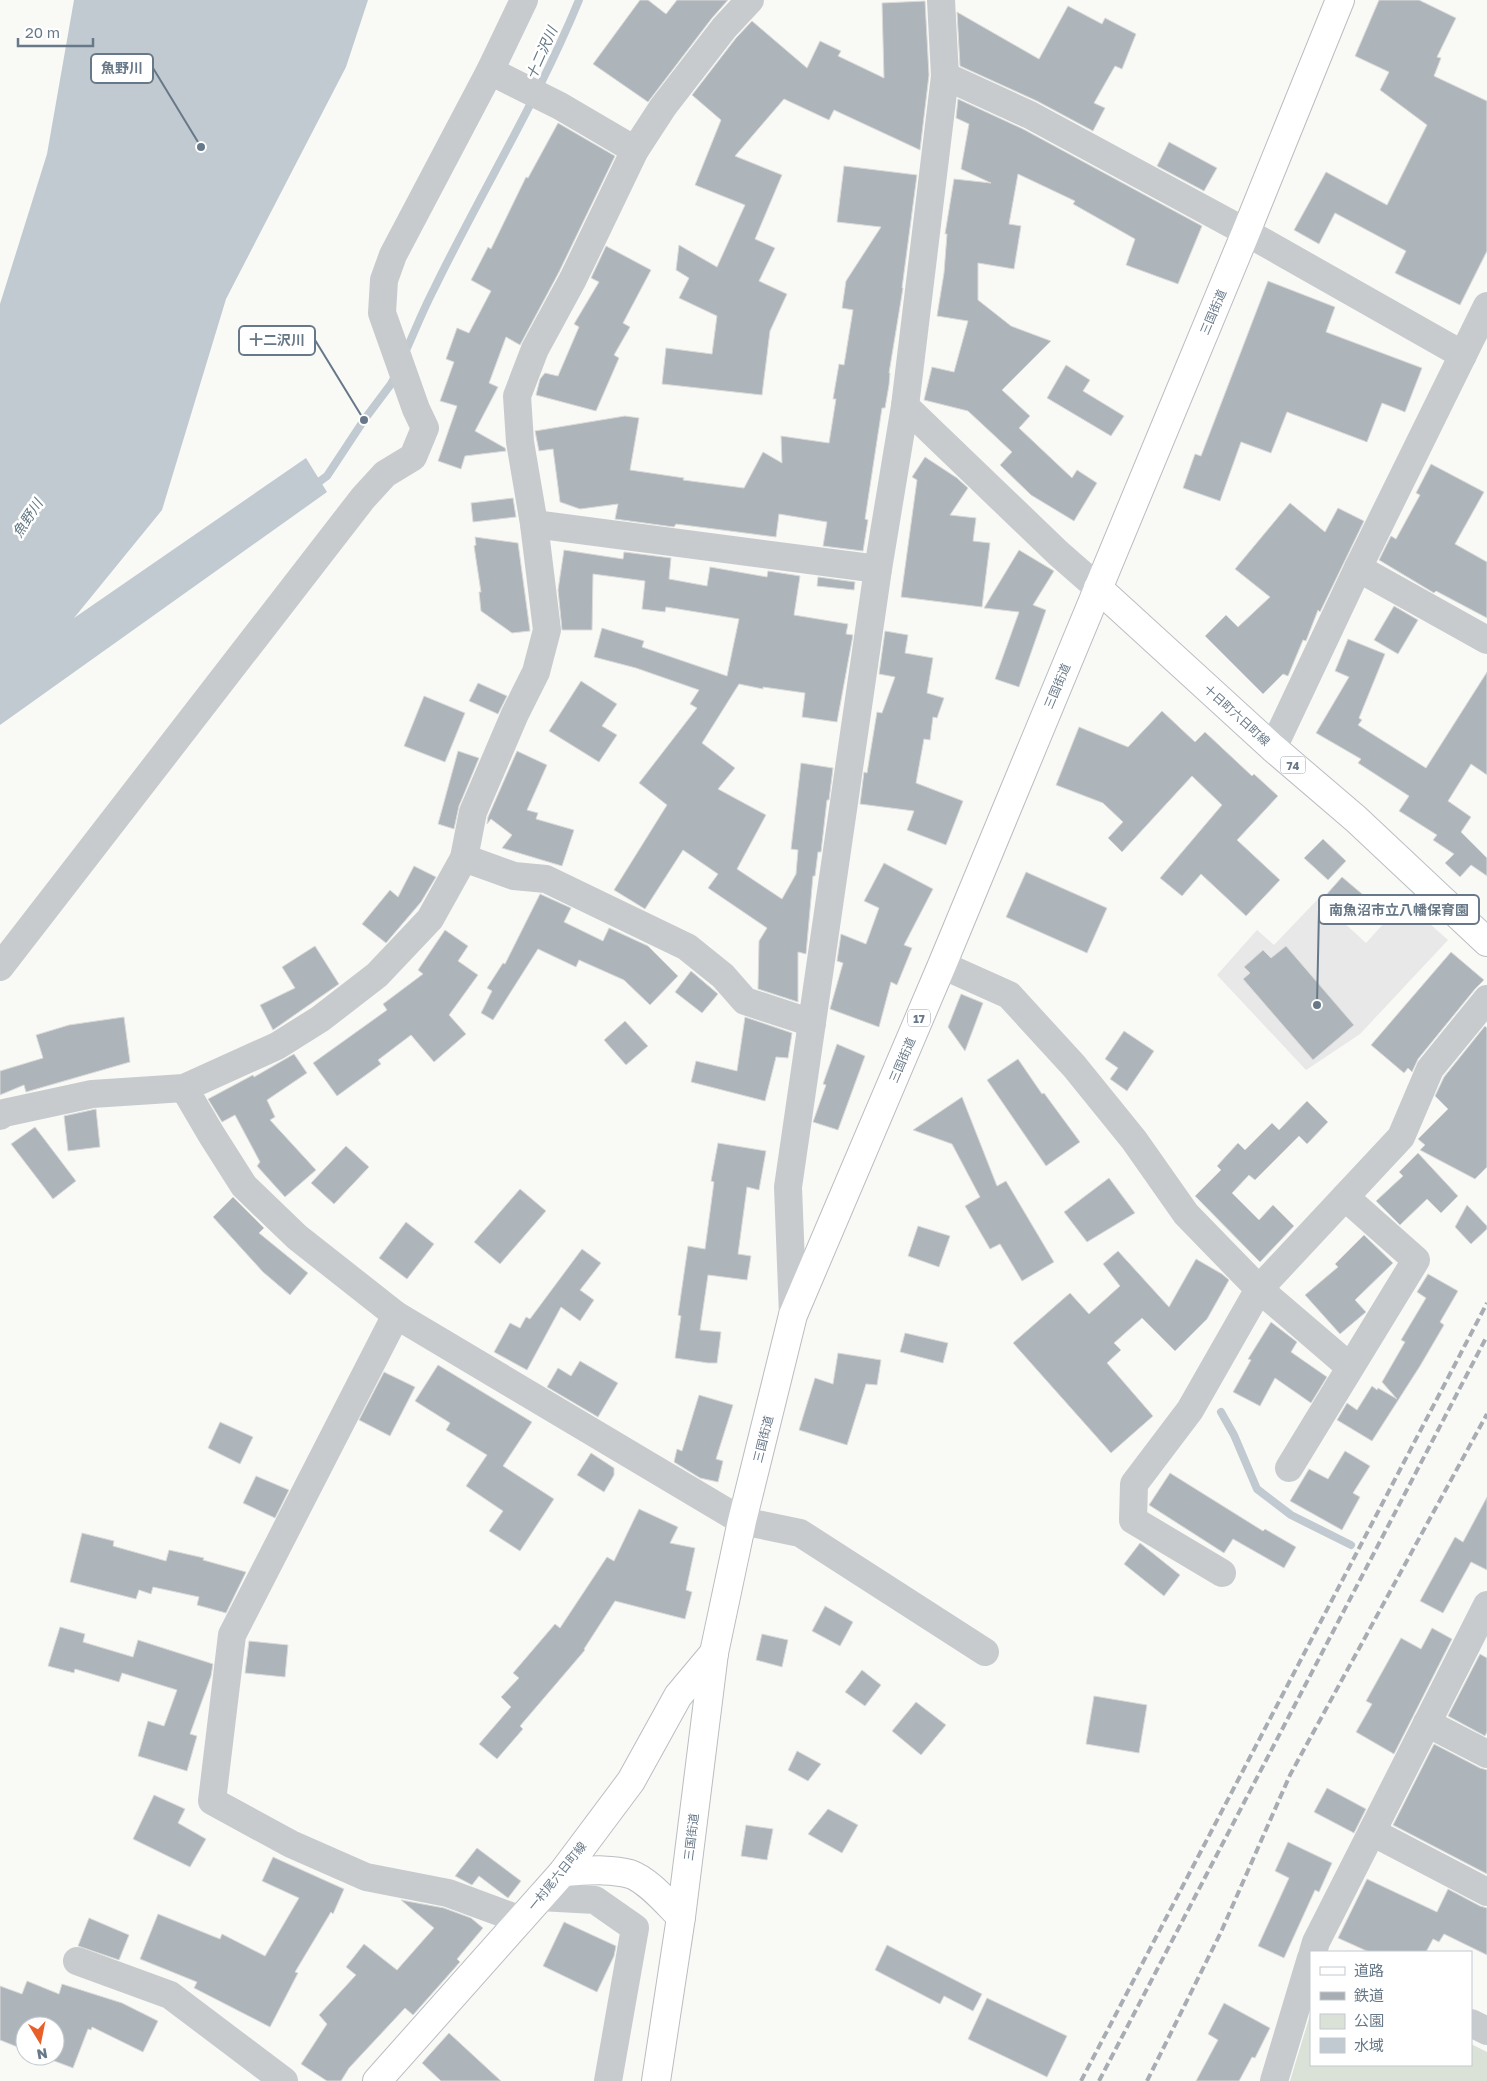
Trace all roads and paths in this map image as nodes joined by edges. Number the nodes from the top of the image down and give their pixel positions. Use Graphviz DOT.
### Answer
graph roads {
  1 [pos="524,0"];
  2 [pos="750,0"];
  3 [pos="941,0"];
  4 [pos="1340,0"];
  5 [pos="945,76"];
  6 [pos="502,77"];
  7 [pos="635,150"];
  8 [pos="1246,232"];
  9 [pos="1487,306"];
  10 [pos="1463,355"];
  11 [pos="905,406"];
  12 [pos="534,524"];
  13 [pos="1358,568"];
  14 [pos="878,569"];
  15 [pos="1098,588"];
  16 [pos="1487,640"];
  17 [pos="1272,748"];
  18 [pos="464,858"];
  19 [pos="1487,942"];
  20 [pos="942,965"];
  21 [pos="0,967"];
  22 [pos="1487,998"];
  23 [pos="812,1024"];
  24 [pos="184,1088"];
  25 [pos="0,1116"];
  26 [pos="1345,1197"];
  27 [pos="1259,1289"];
  28 [pos="396,1315"];
  29 [pos="793,1315"];
  30 [pos="1350,1367"];
  31 [pos="1289,1468"];
  32 [pos="742,1522"];
  33 [pos="1222,1573"];
  34 [pos="1486,1609"];
  35 [pos="985,1652"];
  36 [pos="714,1653"];
  37 [pos="1427,1723"];
  38 [pos="1487,1754"];
  39 [pos="1372,1832"];
  40 [pos="564,1872"];
  41 [pos="1487,1892"];
  42 [pos="540,1897"];
  43 [pos="681,1917"];
  44 [pos="521,1920"];
  45 [pos="1318,1951"];
  46 [pos="77,1961"];
  47 [pos="1310,1975"];
  48 [pos="1472,2024"];
  49 [pos="1487,2031"];
  50 [pos="284,2081"];
  51 [pos="377,2081"];
  52 [pos="608,2081"];
  53 [pos="656,2081"];
  54 [pos="1274,2081"];
  1 -- 6 [label="street"];
  2 -- 7 [label="street"];
  3 -- 5 [label="street"];
  4 -- 8 [label="main road, 三国街道 / 17"];
  5 -- 8 [label="street"];
  5 -- 11 [label="street"];
  6 -- 7 [label="street"];
  6 -- 21 [label="street"];
  7 -- 12 [label="street"];
  8 -- 10 [label="street"];
  8 -- 15 [label="main road, 三国街道 / 17"];
  9 -- 10 [label="street"];
  10 -- 13 [label="street"];
  11 -- 14 [label="street"];
  11 -- 15 [label="street"];
  12 -- 14 [label="street"];
  12 -- 18 [label="street"];
  13 -- 16 [label="street"];
  13 -- 17 [label="street"];
  14 -- 23 [label="street"];
  15 -- 17 [label="main road, 十日町六日町線 / 74"];
  15 -- 20 [label="main road, 三国街道 / 17"];
  17 -- 19 [label="main road, 十日町六日町線 / 74"];
  18 -- 23 [label="street"];
  18 -- 24 [label="street"];
  20 -- 27 [label="street"];
  20 -- 29 [label="main road, 三国街道 / 17"];
  22 -- 26 [label="street"];
  23 -- 29 [label="street"];
  24 -- 25 [label="street"];
  24 -- 28 [label="street"];
  26 -- 27 [label="street"];
  26 -- 30 [label="street"];
  27 -- 30 [label="street"];
  27 -- 33 [label="street"];
  28 -- 32 [label="street"];
  28 -- 44 [label="street"];
  29 -- 32 [label="main road, 三国街道 / 17"];
  30 -- 31 [label="street"];
  32 -- 35 [label="street"];
  32 -- 36 [label="main road, 三国街道 / 17"];
  34 -- 37 [label="street"];
  36 -- 40 [label="main road, 一村尾六日町線"];
  36 -- 43 [label="main road, 三国街道 / 17"];
  37 -- 38 [label="street"];
  37 -- 39 [label="street"];
  39 -- 41 [label="street"];
  39 -- 45 [label="street"];
  40 -- 42 [label="main road, 一村尾六日町線"];
  40 -- 43 [label="main road"];
  42 -- 44 [label="main road, 一村尾六日町線"];
  42 -- 52 [label="street"];
  43 -- 53 [label="main road, 三国街道 / 17"];
  44 -- 51 [label="main road, 一村尾六日町線"];
  46 -- 50 [label="street"];
  47 -- 54 [label="street"];
  48 -- 49 [label="street"];
}
